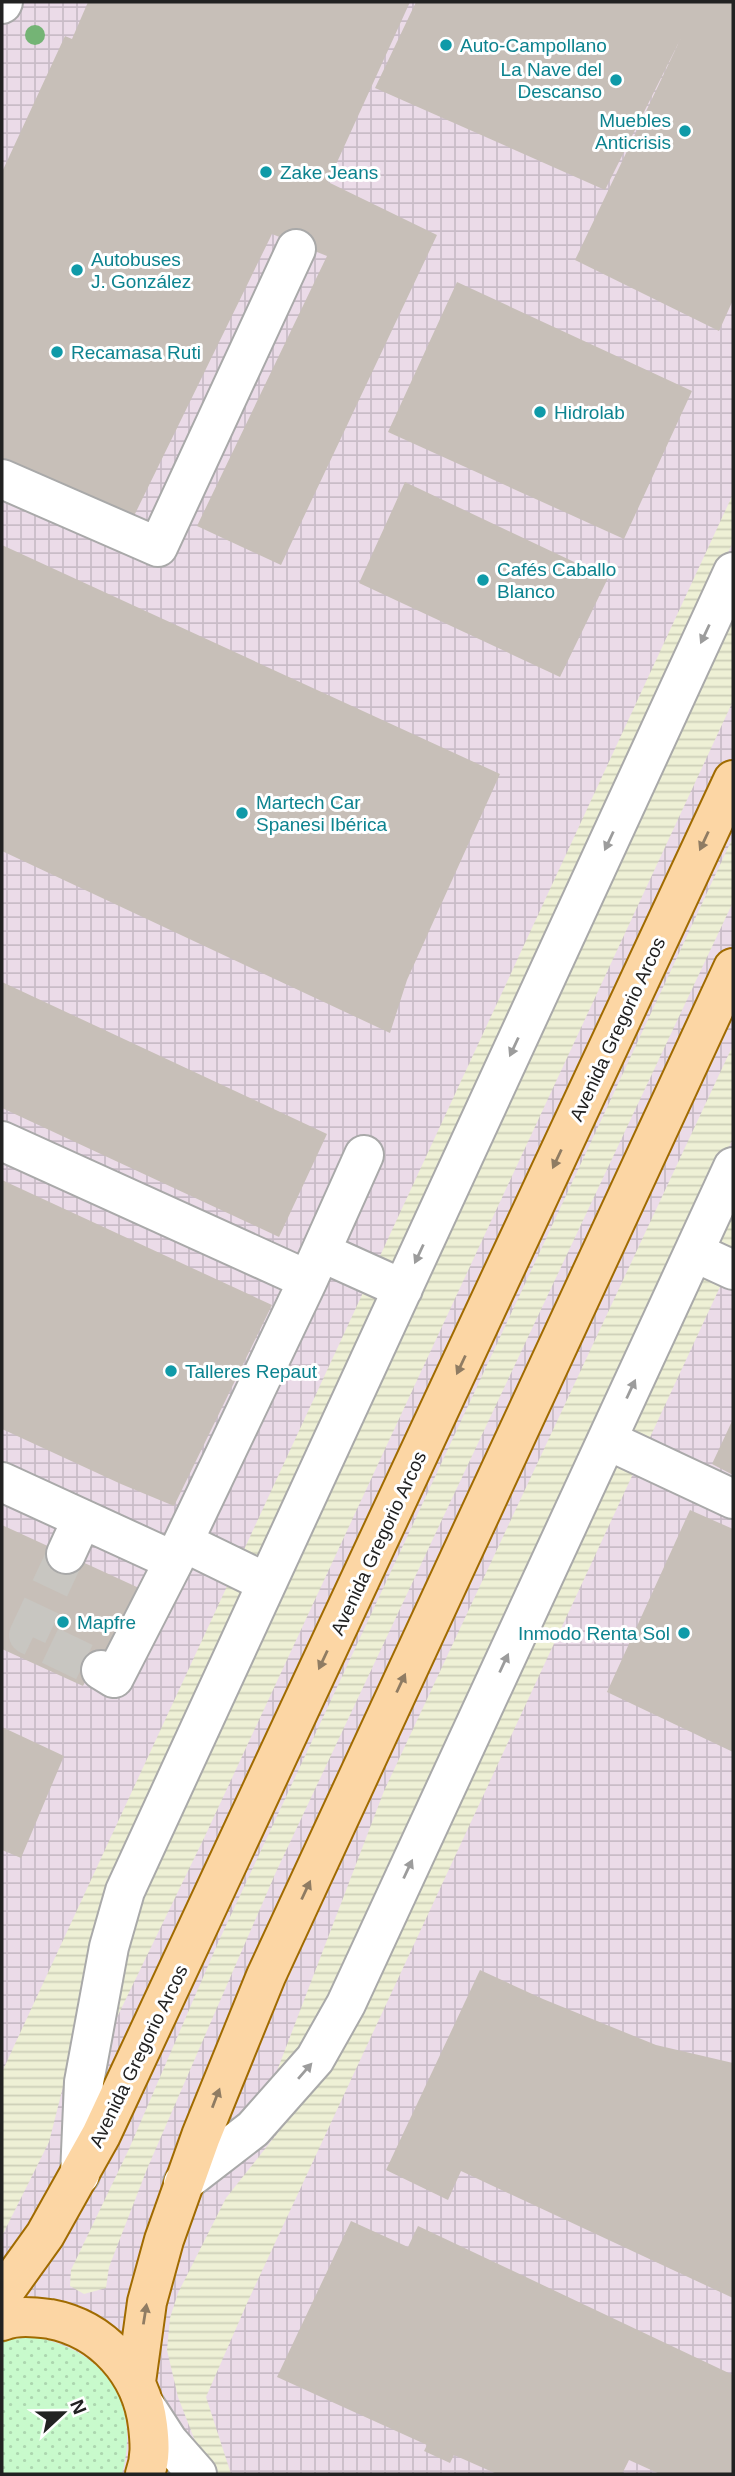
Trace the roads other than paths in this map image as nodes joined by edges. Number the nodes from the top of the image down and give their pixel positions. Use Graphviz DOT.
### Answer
graph roads {
  1 [pos="296,249"];
  2 [pos="2,479"];
  3 [pos="733,572"];
  4 [pos="733,779"];
  5 [pos="733,968"];
  6 [pos="2,1141"];
  7 [pos="364,1155"];
  8 [pos="733,1167"];
  9 [pos="694,1252"];
  10 [pos="314,1266"];
  11 [pos="733,1270"];
  12 [pos="403,1289"];
  13 [pos="607,1440"];
  14 [pos="2,1482"];
  15 [pos="733,1499"];
  16 [pos="82,1519"];
  17 [pos="180,1552"];
  18 [pos="66,1554"];
  19 [pos="267,1583"];
  20 [pos="101,1670"];
  21 [pos="80,2175"];
  22 [pos="183,2183"];
  23 [pos="9,2281"];
  24 [pos="2,2321"];
  25 [pos="141,2394"];
  26 [pos="145,2474"];
  27 [pos="197,2474"];
  1 -- 2 [label="street"];
  3 -- 12 [label="street, one-way"];
  4 -- 21 [label="main road, Avenida Gregorio Arcos, one-way"];
  22 -- 5 [label="main road, one-way"];
  6 -- 10 [label="street"];
  7 -- 10 [label="street"];
  8 -- 9 [label="street"];
  9 -- 11 [label="street"];
  13 -- 9 [label="street, one-way"];
  10 -- 12 [label="street"];
  10 -- 17 [label="street"];
  12 -- 19 [label="street"];
  13 -- 15 [label="street"];
  22 -- 13 [label="street, one-way"];
  14 -- 16 [label="street"];
  16 -- 17 [label="street"];
  16 -- 18 [label="street"];
  17 -- 19 [label="street"];
  17 -- 20 [label="street"];
  19 -- 21 [label="street"];
  21 -- 23 [label="main road, Avenida Gregorio Arcos"];
  25 -- 22 [label="main road, one-way"];
  24 -- 25 [label="main road"];
  25 -- 26 [label="main road"];
  25 -- 27 [label="street"];
}
